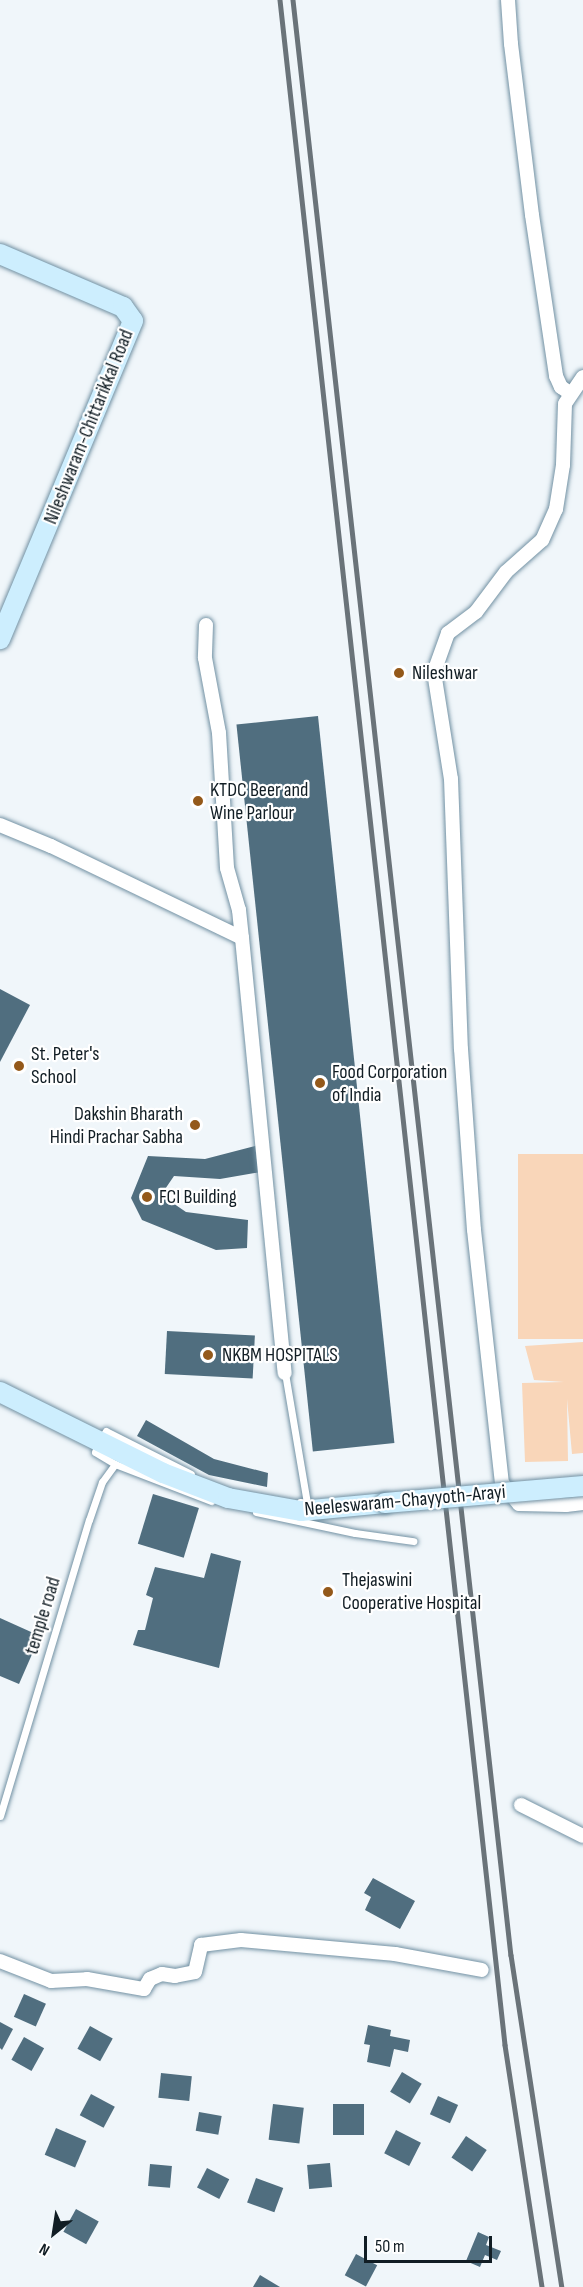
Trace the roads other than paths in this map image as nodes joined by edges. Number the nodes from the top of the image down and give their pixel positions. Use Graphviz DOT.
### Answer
graph roads {
  1 [pos="508,0"];
  2 [pos="0,254"];
  3 [pos="583,377"];
  4 [pos="570,393"];
  5 [pos="206,625"];
  6 [pos="0,639"];
  7 [pos="0,825"];
  8 [pos="242,938"];
  9 [pos="285,1373"];
  10 [pos="0,1392"];
  11 [pos="99,1441"];
  12 [pos="115,1464"];
  13 [pos="583,1486"];
  14 [pos="280,1498"];
  15 [pos="289,1500"];
  16 [pos="583,1503"];
  17 [pos="413,1541"];
  18 [pos="521,1805"];
  19 [pos="0,1816"];
  20 [pos="583,1836"];
  21 [pos="0,1961"];
  22 [pos="482,1970"];
  1 -- 4 [label="street"];
  2 -- 6 [label="main road, Nileshwaram-Chittarikkal Road"];
  3 -- 4 [label="street"];
  4 -- 16 [label="street"];
  5 -- 8 [label="street"];
  7 -- 8 [label="street"];
  8 -- 9 [label="street"];
  9 -- 15 [label="lane"];
  10 -- 11 [label="main road, Neeleswaram-Chayyoth-Arayi"];
  11 -- 12 [label="lane"];
  11 -- 13 [label="main road, Neeleswaram-Chayyoth-Arayi, bridge"];
  11 -- 14 [label="lane"];
  12 -- 17 [label="lane"];
  12 -- 19 [label="lane, temple road"];
  18 -- 20 [label="street"];
  21 -- 22 [label="street"];
}
